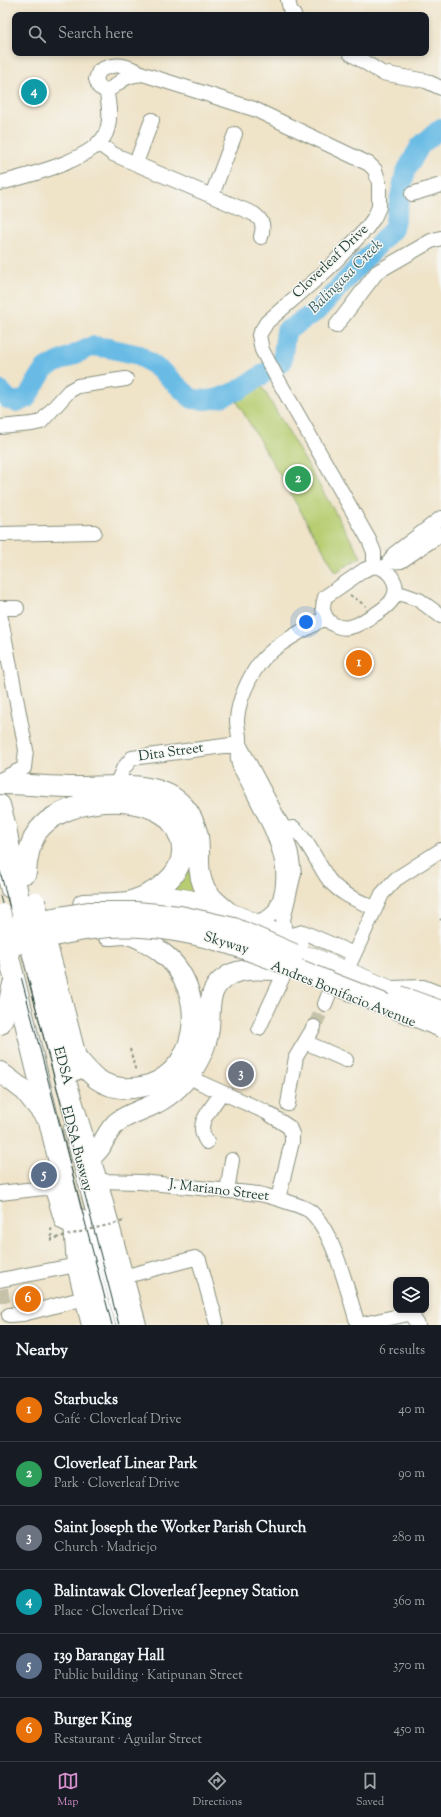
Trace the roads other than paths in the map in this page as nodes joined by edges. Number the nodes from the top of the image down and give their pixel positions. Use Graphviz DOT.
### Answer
graph roads {
  1 [pos="288,0"];
  2 [pos="291,12"];
  3 [pos="355,56"];
  4 [pos="143,74"];
  5 [pos="441,88"];
  6 [pos="110,89"];
  7 [pos="152,120"];
  8 [pos="235,134"];
  9 [pos="98,143"];
  10 [pos="136,163"];
  11 [pos="0,183"];
  12 [pos="441,185"];
  13 [pos="412,194"];
  14 [pos="212,196"];
  15 [pos="261,237"];
  16 [pos="441,238"];
  17 [pos="336,326"];
  18 [pos="126,379"];
  19 [pos="0,427"];
  20 [pos="441,518"];
  21 [pos="94,532"];
  22 [pos="0,534"];
  23 [pos="441,534"];
  24 [pos="383,566"];
  25 [pos="396,592"];
  26 [pos="0,608"];
  27 [pos="17,608"];
  28 [pos="0,614"];
  29 [pos="326,617"];
  30 [pos="440,617"];
  31 [pos="239,744"];
  32 [pos="0,780"];
  33 [pos="0,784"];
  34 [pos="116,785"];
  35 [pos="0,805"];
  36 [pos="6,827"];
  37 [pos="284,829"];
  38 [pos="441,850"];
  39 [pos="0,857"];
  40 [pos="26,873"];
  41 [pos="131,901"];
  42 [pos="374,908"];
  43 [pos="11,913"];
  44 [pos="229,915"];
  45 [pos="255,922"];
  46 [pos="128,934"];
  47 [pos="286,937"];
  48 [pos="0,948"];
  49 [pos="0,954"];
  50 [pos="354,954"];
  51 [pos="313,956"];
  52 [pos="282,971"];
  53 [pos="347,971"];
  54 [pos="28,974"];
  55 [pos="386,988"];
  56 [pos="441,994"];
  57 [pos="441,1010"];
  58 [pos="0,1024"];
  59 [pos="314,1027"];
  60 [pos="441,1027"];
  61 [pos="259,1028"];
  62 [pos="441,1034"];
  63 [pos="306,1042"];
  64 [pos="76,1057"];
  65 [pos="346,1060"];
  66 [pos="0,1072"];
  67 [pos="189,1076"];
  68 [pos="221,1093"];
  69 [pos="288,1104"];
  70 [pos="74,1106"];
  71 [pos="50,1128"];
  72 [pos="207,1142"];
  73 [pos="91,1157"];
  74 [pos="232,1160"];
  75 [pos="98,1181"];
  76 [pos="227,1191"];
  77 [pos="0,1193"];
  78 [pos="278,1199"];
  79 [pos="74,1224"];
  80 [pos="77,1265"];
  81 [pos="123,1277"];
  82 [pos="0,1283"];
  83 [pos="85,1298"];
  84 [pos="9,1315"];
  85 [pos="216,1321"];
  86 [pos="92,1325"];
  87 [pos="108,1325"];
  88 [pos="123,1325"];
  89 [pos="136,1325"];
  90 [pos="359,1325"];
  91 [pos="418,1325"];
  1 -- 2 [label="street"];
  3 -- 5 [label="street"];
  4 -- 6 [label="street"];
  4 -- 6 [label="street, Cloverleaf Drive"];
  4 -- 24 [label="street, Cloverleaf Drive"];
  6 -- 9 [label="street, Cloverleaf Drive"];
  7 -- 10 [label="street"];
  8 -- 14 [label="street"];
  9 -- 10 [label="street"];
  9 -- 11 [label="street, Cloverleaf Drive"];
  10 -- 14 [label="street"];
  12 -- 13 [label="street"];
  14 -- 15 [label="street"];
  16 -- 17 [label="street"];
  18 -- 19 [label="street"];
  20 -- 24 [label="street"];
  21 -- 22 [label="street"];
  23 -- 24 [label="street"];
  24 -- 25 [label="street, Cloverleaf Drive"];
  24 -- 29 [label="street"];
  25 -- 29 [label="street"];
  25 -- 30 [label="street"];
  26 -- 27 [label="street"];
  28 -- 32 [label="street"];
  29 -- 31 [label="street"];
  31 -- 34 [label="street, Dita Street"];
  31 -- 37 [label="street"];
  31 -- 45 [label="street"];
  33 -- 34 [label="highway"];
  34 -- 44 [label="highway"];
  35 -- 36 [label="highway, EDSA"];
  36 -- 40 [label="highway"];
  36 -- 43 [label="highway, EDSA"];
  37 -- 42 [label="street"];
  37 -- 47 [label="street"];
  38 -- 42 [label="street"];
  39 -- 43 [label="street"];
  40 -- 41 [label="highway"];
  40 -- 43 [label="highway"];
  41 -- 43 [label="highway"];
  41 -- 44 [label="main road, Andres Bonifacio Avenue"];
  41 -- 44 [label="main road, Andres Bonifacio Avenue"];
  42 -- 50 [label="street"];
  43 -- 54 [label="highway, EDSA, bridge"];
  43 -- 54 [label="highway, EDSA, bridge"];
  43 -- 57 [label="highway, Skyway, bridge"];
  44 -- 45 [label="main road, Andres Bonifacio Avenue"];
  44 -- 51 [label="main road, Andres Bonifacio Avenue"];
  45 -- 47 [label="main road, Andres Bonifacio Avenue"];
  46 -- 49 [label="highway"];
  46 -- 52 [label="main road, Andres Bonifacio Avenue"];
  46 -- 64 [label="highway"];
  47 -- 50 [label="street"];
  47 -- 51 [label="main road, Andres Bonifacio Avenue"];
  48 -- 60 [label="highway, Skyway, bridge"];
  50 -- 53 [label="street"];
  51 -- 53 [label="main road, Andres Bonifacio Avenue"];
  52 -- 61 [label="street"];
  52 -- 62 [label="main road, Andres Bonifacio Avenue"];
  52 -- 67 [label="highway"];
  53 -- 55 [label="main road, Andres Bonifacio Avenue"];
  54 -- 58 [label="highway"];
  54 -- 64 [label="highway"];
  54 -- 70 [label="highway, EDSA"];
  54 -- 71 [label="highway, EDSA"];
  54 -- 87 [label="street, EDSA Busway"];
  54 -- 88 [label="street, EDSA Busway"];
  55 -- 56 [label="street"];
  55 -- 57 [label="main road, Andres Bonifacio Avenue"];
  59 -- 63 [label="street"];
  63 -- 65 [label="street"];
  63 -- 69 [label="street"];
  64 -- 70 [label="highway"];
  66 -- 71 [label="highway"];
  67 -- 68 [label="street"];
  67 -- 73 [label="highway"];
  68 -- 72 [label="street"];
  68 -- 78 [label="street"];
  70 -- 73 [label="highway, EDSA"];
  71 -- 79 [label="highway, EDSA"];
  73 -- 75 [label="highway"];
  74 -- 76 [label="street"];
  75 -- 76 [label="street, J. Mariano Street"];
  75 -- 81 [label="highway"];
  76 -- 78 [label="street, J. Mariano Street"];
  77 -- 79 [label="street"];
  78 -- 90 [label="street, J. Mariano Street"];
  79 -- 80 [label="highway, EDSA"];
  80 -- 82 [label="street"];
  80 -- 83 [label="highway, EDSA"];
  81 -- 85 [label="street"];
  81 -- 89 [label="highway"];
  83 -- 84 [label="street"];
  83 -- 86 [label="highway, EDSA"];
  90 -- 91 [label="street"];
}
